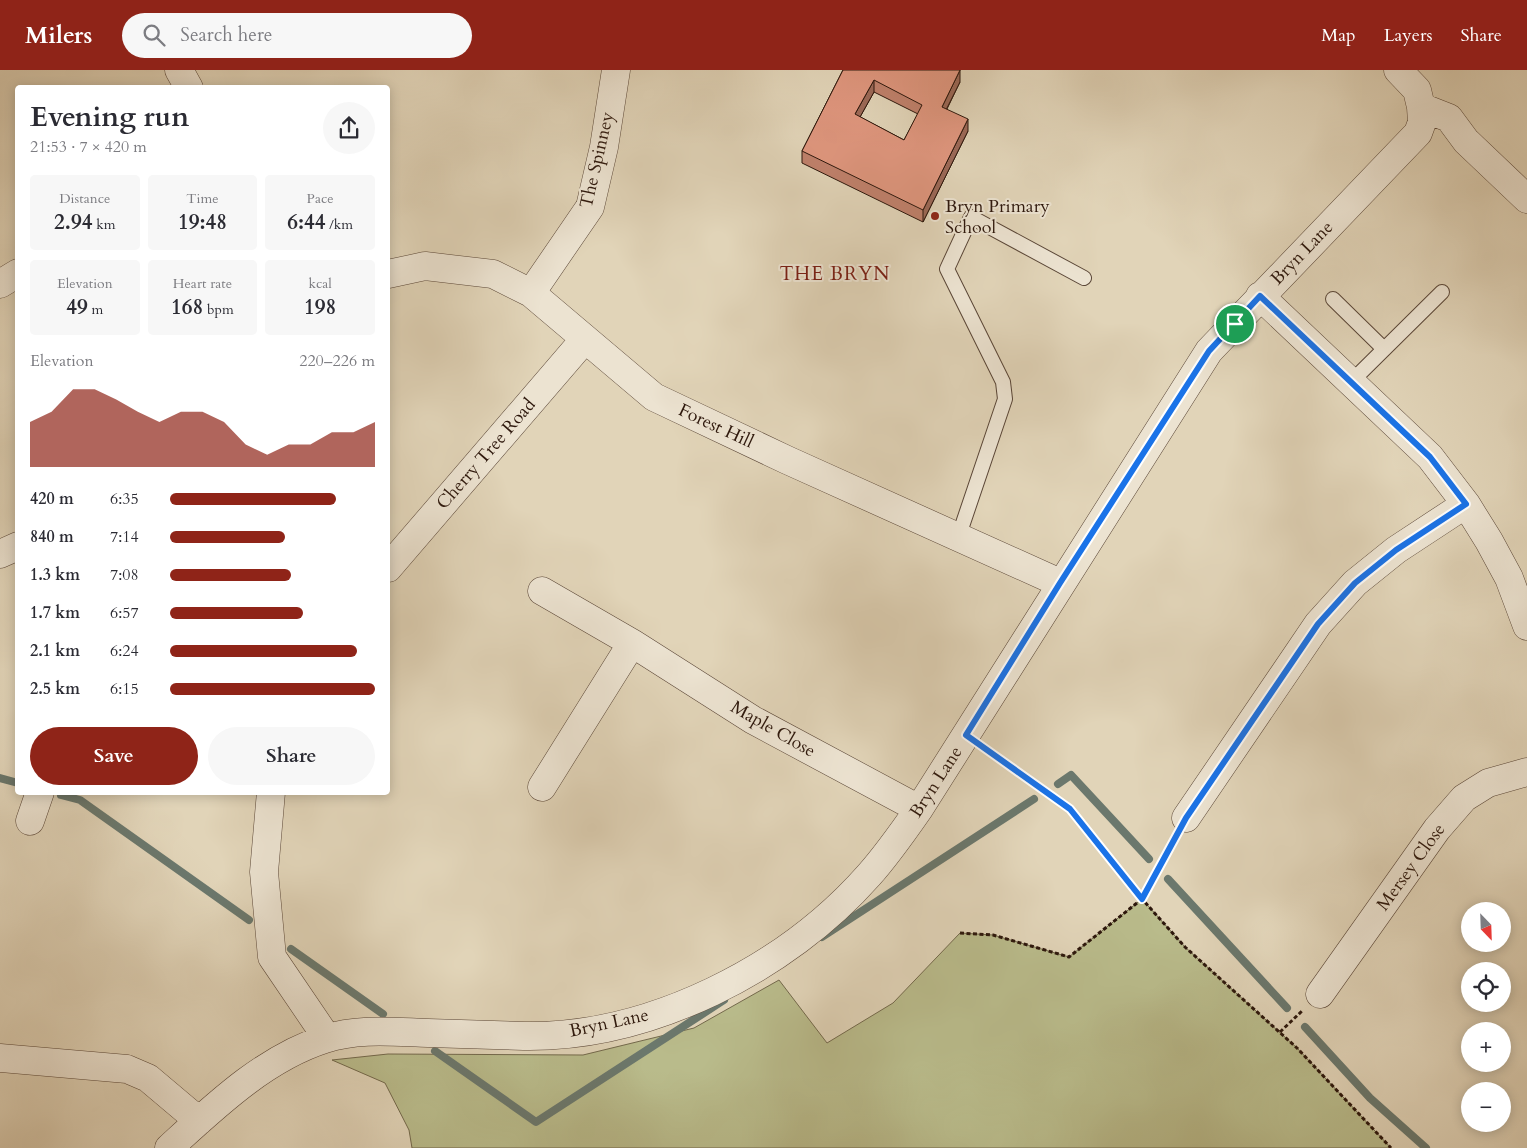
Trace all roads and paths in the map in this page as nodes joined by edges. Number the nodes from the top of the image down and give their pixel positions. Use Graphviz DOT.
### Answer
graph roads {
  1 [pos="179,70"];
  2 [pos="616,70"];
  3 [pos="1398,70"];
  4 [pos="187,85"];
  5 [pos="1421,107"];
  6 [pos="1527,199"];
  7 [pos="390,274"];
  8 [pos="15,275"];
  9 [pos="1084,278"];
  10 [pos="0,284"];
  11 [pos="1442,292"];
  12 [pos="530,293"];
  13 [pos="1260,296"];
  14 [pos="1332,299"];
  15 [pos="584,340"];
  16 [pos="1384,349"];
  17 [pos="1352,381"];
  18 [pos="1466,504"];
  19 [pos="958,538"];
  20 [pos="15,547"];
  21 [pos="0,554"];
  22 [pos="390,566"];
  23 [pos="1060,583"];
  24 [pos="542,591"];
  25 [pos="1527,626"];
  26 [pos="632,643"];
  27 [pos="966,735"];
  28 [pos="1527,772"];
  29 [pos="542,786"];
  30 [pos="39,795"];
  31 [pos="271,795"];
  32 [pos="919,809"];
  33 [pos="1186,818"];
  34 [pos="30,821"];
  35 [pos="1142,899"];
  36 [pos="960,933"];
  37 [pos="1320,994"];
  38 [pos="327,1038"];
  39 [pos="0,1058"];
  40 [pos="199,1121"];
  41 [pos="169,1148"];
  42 [pos="1391,1148"];
  1 -- 4 [label="street"];
  2 -- 12 [label="street, The Spinney"];
  3 -- 5 [label="street"];
  5 -- 6 [label="street"];
  5 -- 13 [label="street, Bryn Lane"];
  7 -- 12 [label="street, Forest Hill"];
  8 -- 10 [label="street"];
  9 -- 19 [label="lane"];
  11 -- 16 [label="lane"];
  12 -- 15 [label="street, Forest Hill"];
  13 -- 17 [label="street"];
  13 -- 23 [label="street, Bryn Lane"];
  14 -- 16 [label="lane"];
  15 -- 19 [label="street, Forest Hill"];
  15 -- 22 [label="street, Cherry Tree Road"];
  16 -- 17 [label="lane"];
  17 -- 18 [label="street"];
  18 -- 25 [label="street"];
  18 -- 33 [label="street"];
  19 -- 23 [label="street, Forest Hill"];
  20 -- 21 [label="street"];
  23 -- 27 [label="street, Bryn Lane"];
  24 -- 26 [label="street, Maple Close"];
  26 -- 29 [label="street"];
  26 -- 32 [label="street, Maple Close"];
  27 -- 32 [label="street, Bryn Lane"];
  27 -- 35 [label="path"];
  28 -- 37 [label="street, Mersey Close"];
  30 -- 34 [label="street"];
  31 -- 38 [label="street"];
  32 -- 38 [label="street, Bryn Lane"];
  33 -- 35 [label="path"];
  35 -- 36 [label="path"];
  35 -- 42 [label="path"];
  38 -- 40 [label="street, Bryn Lane"];
  39 -- 40 [label="street"];
  40 -- 41 [label="street, Bryn Lane"];
}
